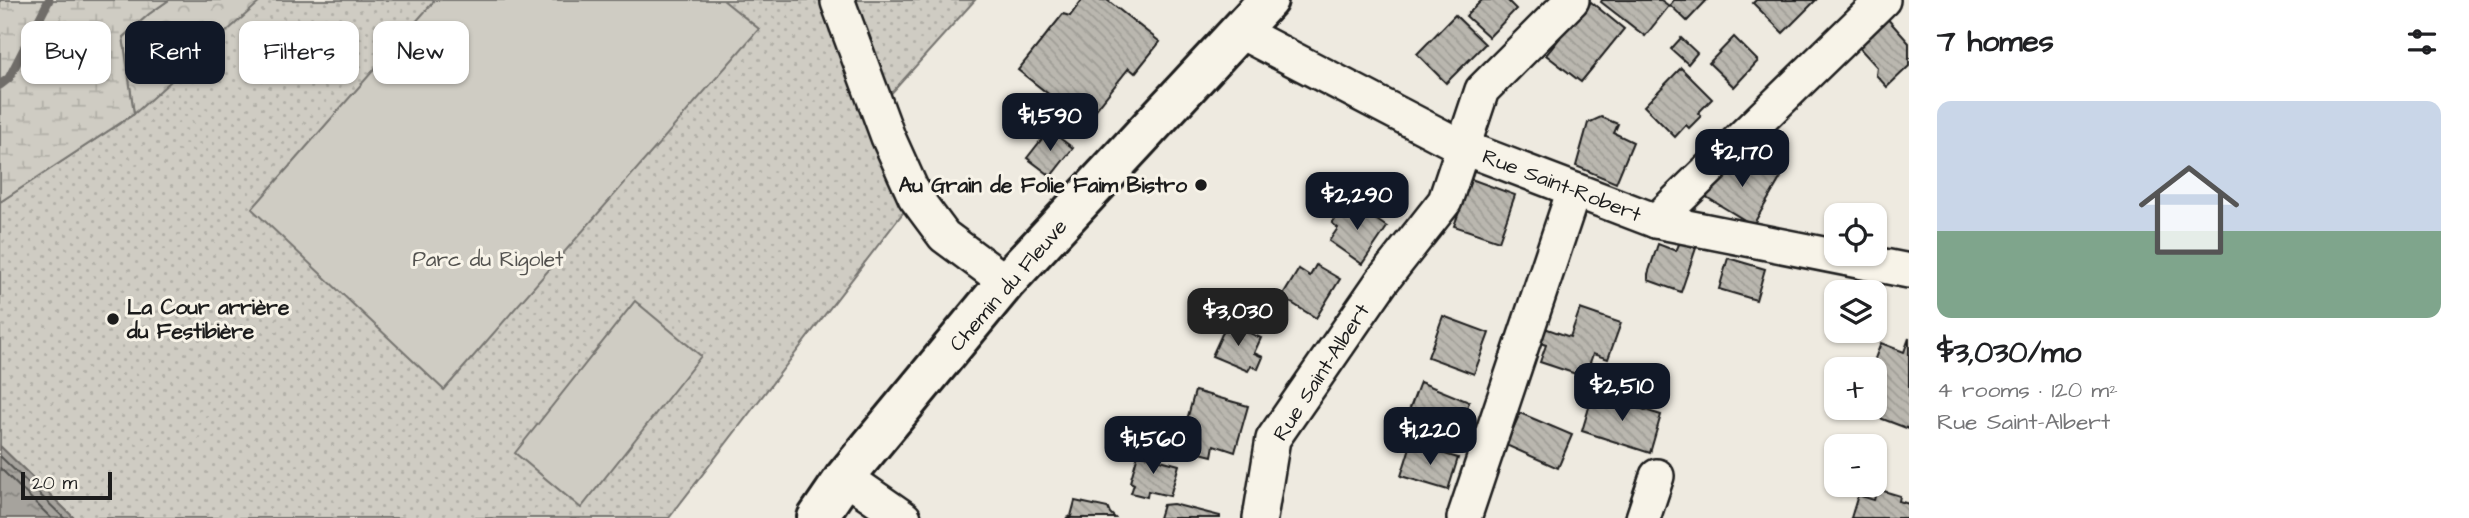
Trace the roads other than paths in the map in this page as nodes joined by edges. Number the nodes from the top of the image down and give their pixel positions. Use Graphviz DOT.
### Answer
graph roads {
  1 [pos="1268,0"];
  2 [pos="1573,0"];
  3 [pos="1883,0"];
  4 [pos="838,2"];
  5 [pos="1239,31"];
  6 [pos="1462,147"];
  7 [pos="1574,190"];
  8 [pos="1656,221"];
  9 [pos="1909,271"];
  10 [pos="1006,282"];
  11 [pos="1657,476"];
  12 [pos="845,477"];
  13 [pos="817,518"];
  14 [pos="904,518"];
  15 [pos="1260,518"];
  16 [pos="1464,518"];
  17 [pos="1643,518"];
  1 -- 5 [label="street, Chemin du Fleuve"];
  2 -- 6 [label="street, Rue Saint-Albert"];
  3 -- 8 [label="street"];
  4 -- 10 [label="street"];
  5 -- 6 [label="street, Rue Saint-Robert"];
  5 -- 10 [label="street, Chemin du Fleuve"];
  6 -- 7 [label="street, Rue Saint-Robert"];
  6 -- 15 [label="street, Rue Saint-Albert"];
  7 -- 8 [label="street, Rue Saint-Robert"];
  7 -- 16 [label="street"];
  8 -- 9 [label="street, Rue Saint-Robert"];
  10 -- 12 [label="street, Chemin du Fleuve"];
  11 -- 17 [label="street"];
  12 -- 13 [label="street, Chemin du Fleuve"];
  12 -- 14 [label="street"];
}
